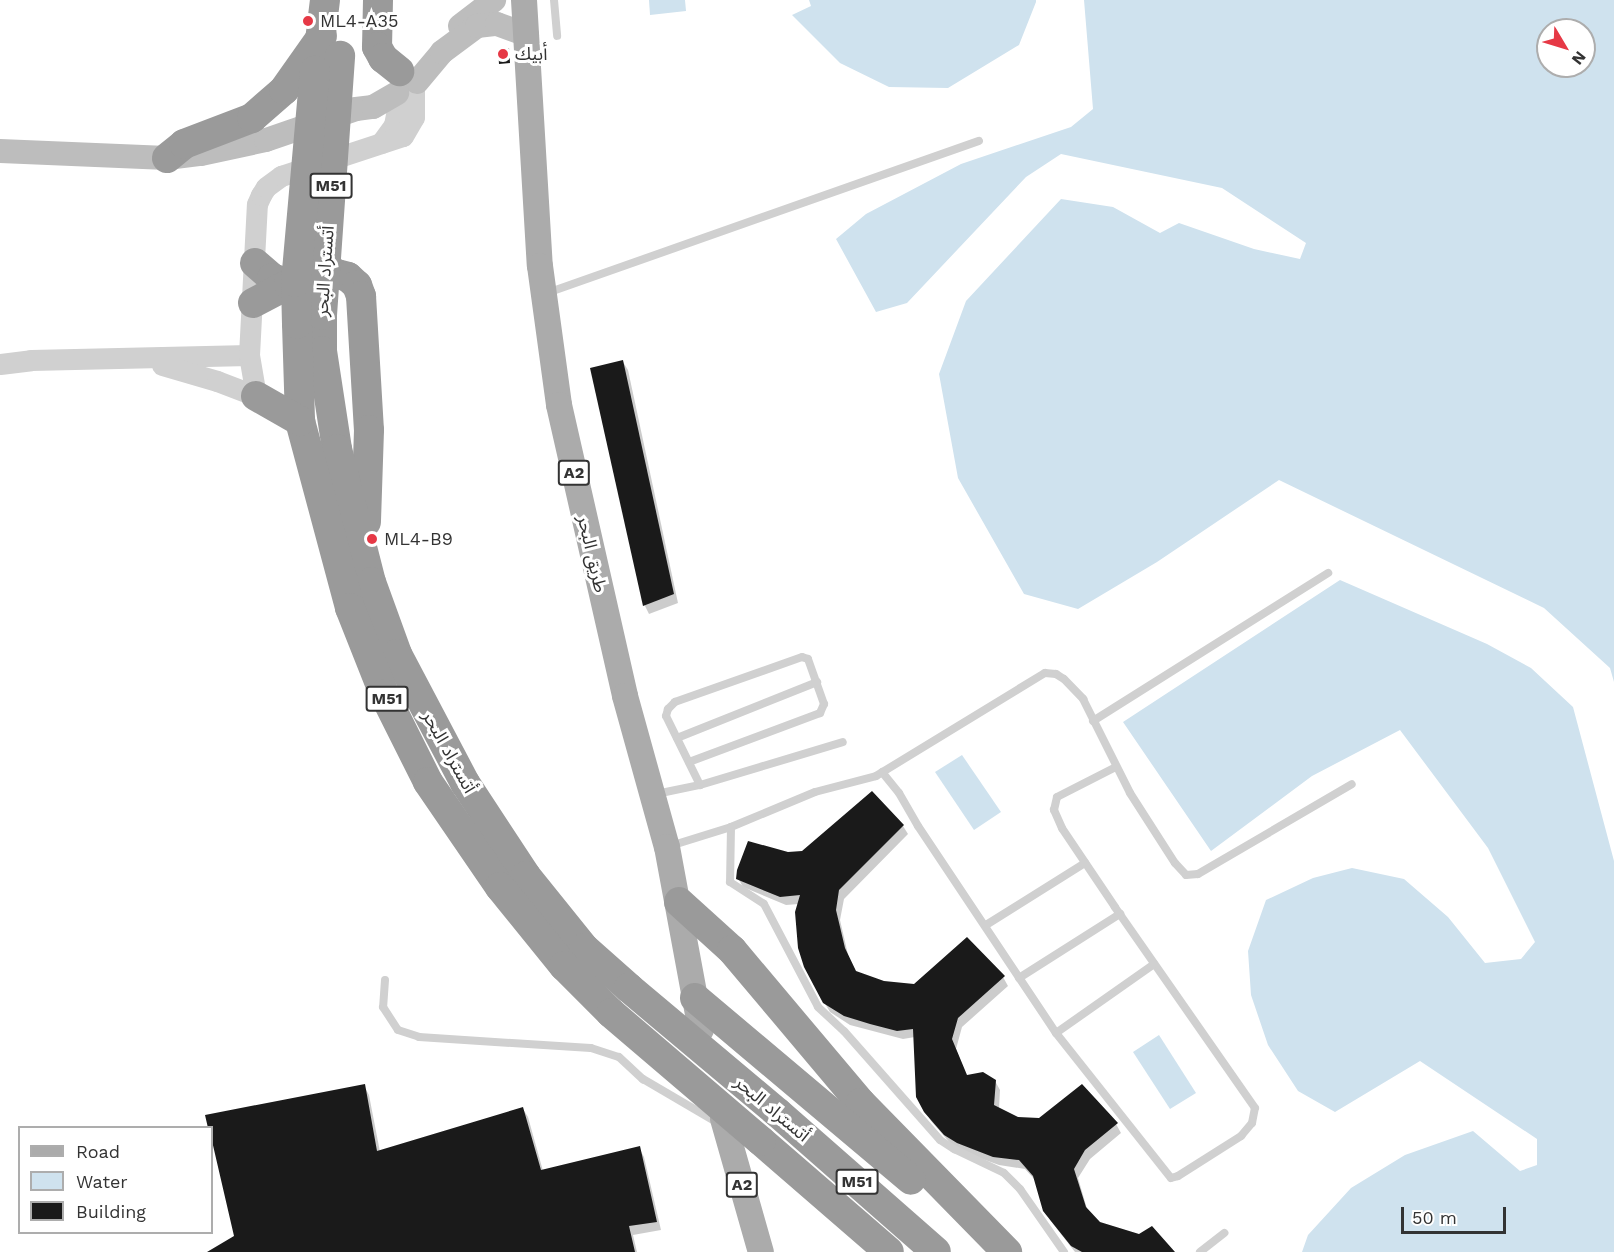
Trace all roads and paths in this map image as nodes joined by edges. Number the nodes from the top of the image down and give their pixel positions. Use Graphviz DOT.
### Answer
graph roads {
  1 [pos="325,0"];
  2 [pos="346,0"];
  3 [pos="378,0"];
  4 [pos="494,0"];
  5 [pos="524,0"];
  6 [pos="554,0"];
  7 [pos="527,35"];
  8 [pos="557,36"];
  9 [pos="326,55"];
  10 [pos="403,83"];
  11 [pos="979,141"];
  12 [pos="0,151"];
  13 [pos="167,158"];
  14 [pos="255,262"];
  15 [pos="289,284"];
  16 [pos="544,294"];
  17 [pos="253,303"];
  18 [pos="309,319"];
  19 [pos="249,355"];
  20 [pos="136,359"];
  21 [pos="0,364"];
  22 [pos="256,396"];
  23 [pos="300,421"];
  24 [pos="365,558"];
  25 [pos="1328,573"];
  26 [pos="817,682"];
  27 [pos="1094,721"];
  28 [pos="677,738"];
  29 [pos="843,742"];
  30 [pos="689,762"];
  31 [pos="1116,767"];
  32 [pos="882,772"];
  33 [pos="1352,784"];
  34 [pos="700,786"];
  35 [pos="652,795"];
  36 [pos="731,827"];
  37 [pos="667,847"];
  38 [pos="1085,863"];
  39 [pos="679,902"];
  40 [pos="1120,914"];
  41 [pos="986,926"];
  42 [pos="1154,964"];
  43 [pos="1019,978"];
  44 [pos="385,980"];
  45 [pos="695,998"];
  46 [pos="701,1030"];
  47 [pos="1056,1033"];
  48 [pos="725,1123"];
  49 [pos="1224,1233"];
  50 [pos="761,1252"];
  51 [pos="889,1252"];
  52 [pos="936,1252"];
  53 [pos="996,1252"];
  54 [pos="1007,1252"];
  55 [pos="1064,1252"];
  56 [pos="1200,1252"];
  1 -- 9 [label="highway, أتستراد البحر / M51"];
  2 -- 9 [label="highway, أتستراد البحر / M51"];
  3 -- 10 [label="highway"];
  4 -- 10 [label="main road"];
  5 -- 7 [label="main road, طريق البحر / A2"];
  6 -- 8 [label="lane"];
  7 -- 10 [label="main road"];
  7 -- 16 [label="main road, طريق البحر / A2"];
  9 -- 13 [label="highway"];
  9 -- 18 [label="highway, أتستراد البحر / M51, bridge"];
  10 -- 13 [label="main road"];
  10 -- 14 [label="street"];
  11 -- 16 [label="lane"];
  12 -- 13 [label="main road"];
  14 -- 15 [label="highway"];
  14 -- 17 [label="street"];
  15 -- 17 [label="highway"];
  15 -- 24 [label="highway"];
  16 -- 35 [label="main road, طريق البحر / A2"];
  17 -- 19 [label="street"];
  18 -- 23 [label="highway, أتستراد البحر / M51"];
  18 -- 24 [label="highway, أتستراد البحر / M51"];
  19 -- 20 [label="street"];
  19 -- 22 [label="street"];
  20 -- 21 [label="street"];
  20 -- 22 [label="street"];
  22 -- 23 [label="highway"];
  23 -- 51 [label="highway, أتستراد البحر / M51, bridge"];
  24 -- 52 [label="highway, أتستراد البحر / M51, bridge"];
  25 -- 27 [label="lane"];
  26 -- 28 [label="lane"];
  26 -- 28 [label="lane"];
  26 -- 30 [label="lane"];
  27 -- 31 [label="lane"];
  27 -- 32 [label="lane"];
  28 -- 30 [label="lane"];
  29 -- 34 [label="lane"];
  30 -- 34 [label="lane"];
  31 -- 33 [label="lane"];
  31 -- 38 [label="lane"];
  32 -- 36 [label="lane"];
  32 -- 41 [label="lane"];
  34 -- 35 [label="lane"];
  35 -- 37 [label="main road, طريق البحر / A2"];
  36 -- 37 [label="lane"];
  36 -- 55 [label="lane"];
  37 -- 39 [label="main road, طريق البحر / A2"];
  38 -- 40 [label="lane"];
  38 -- 41 [label="lane"];
  39 -- 45 [label="main road, طريق البحر / A2"];
  39 -- 54 [label="highway"];
  40 -- 42 [label="lane"];
  40 -- 43 [label="lane"];
  41 -- 43 [label="lane"];
  42 -- 47 [label="lane"];
  42 -- 47 [label="lane"];
  43 -- 47 [label="lane"];
  44 -- 48 [label="lane"];
  45 -- 46 [label="main road, طريق البحر / A2"];
  45 -- 53 [label="highway"];
  48 -- 50 [label="main road, A2"];
  49 -- 56 [label="lane"];
}
